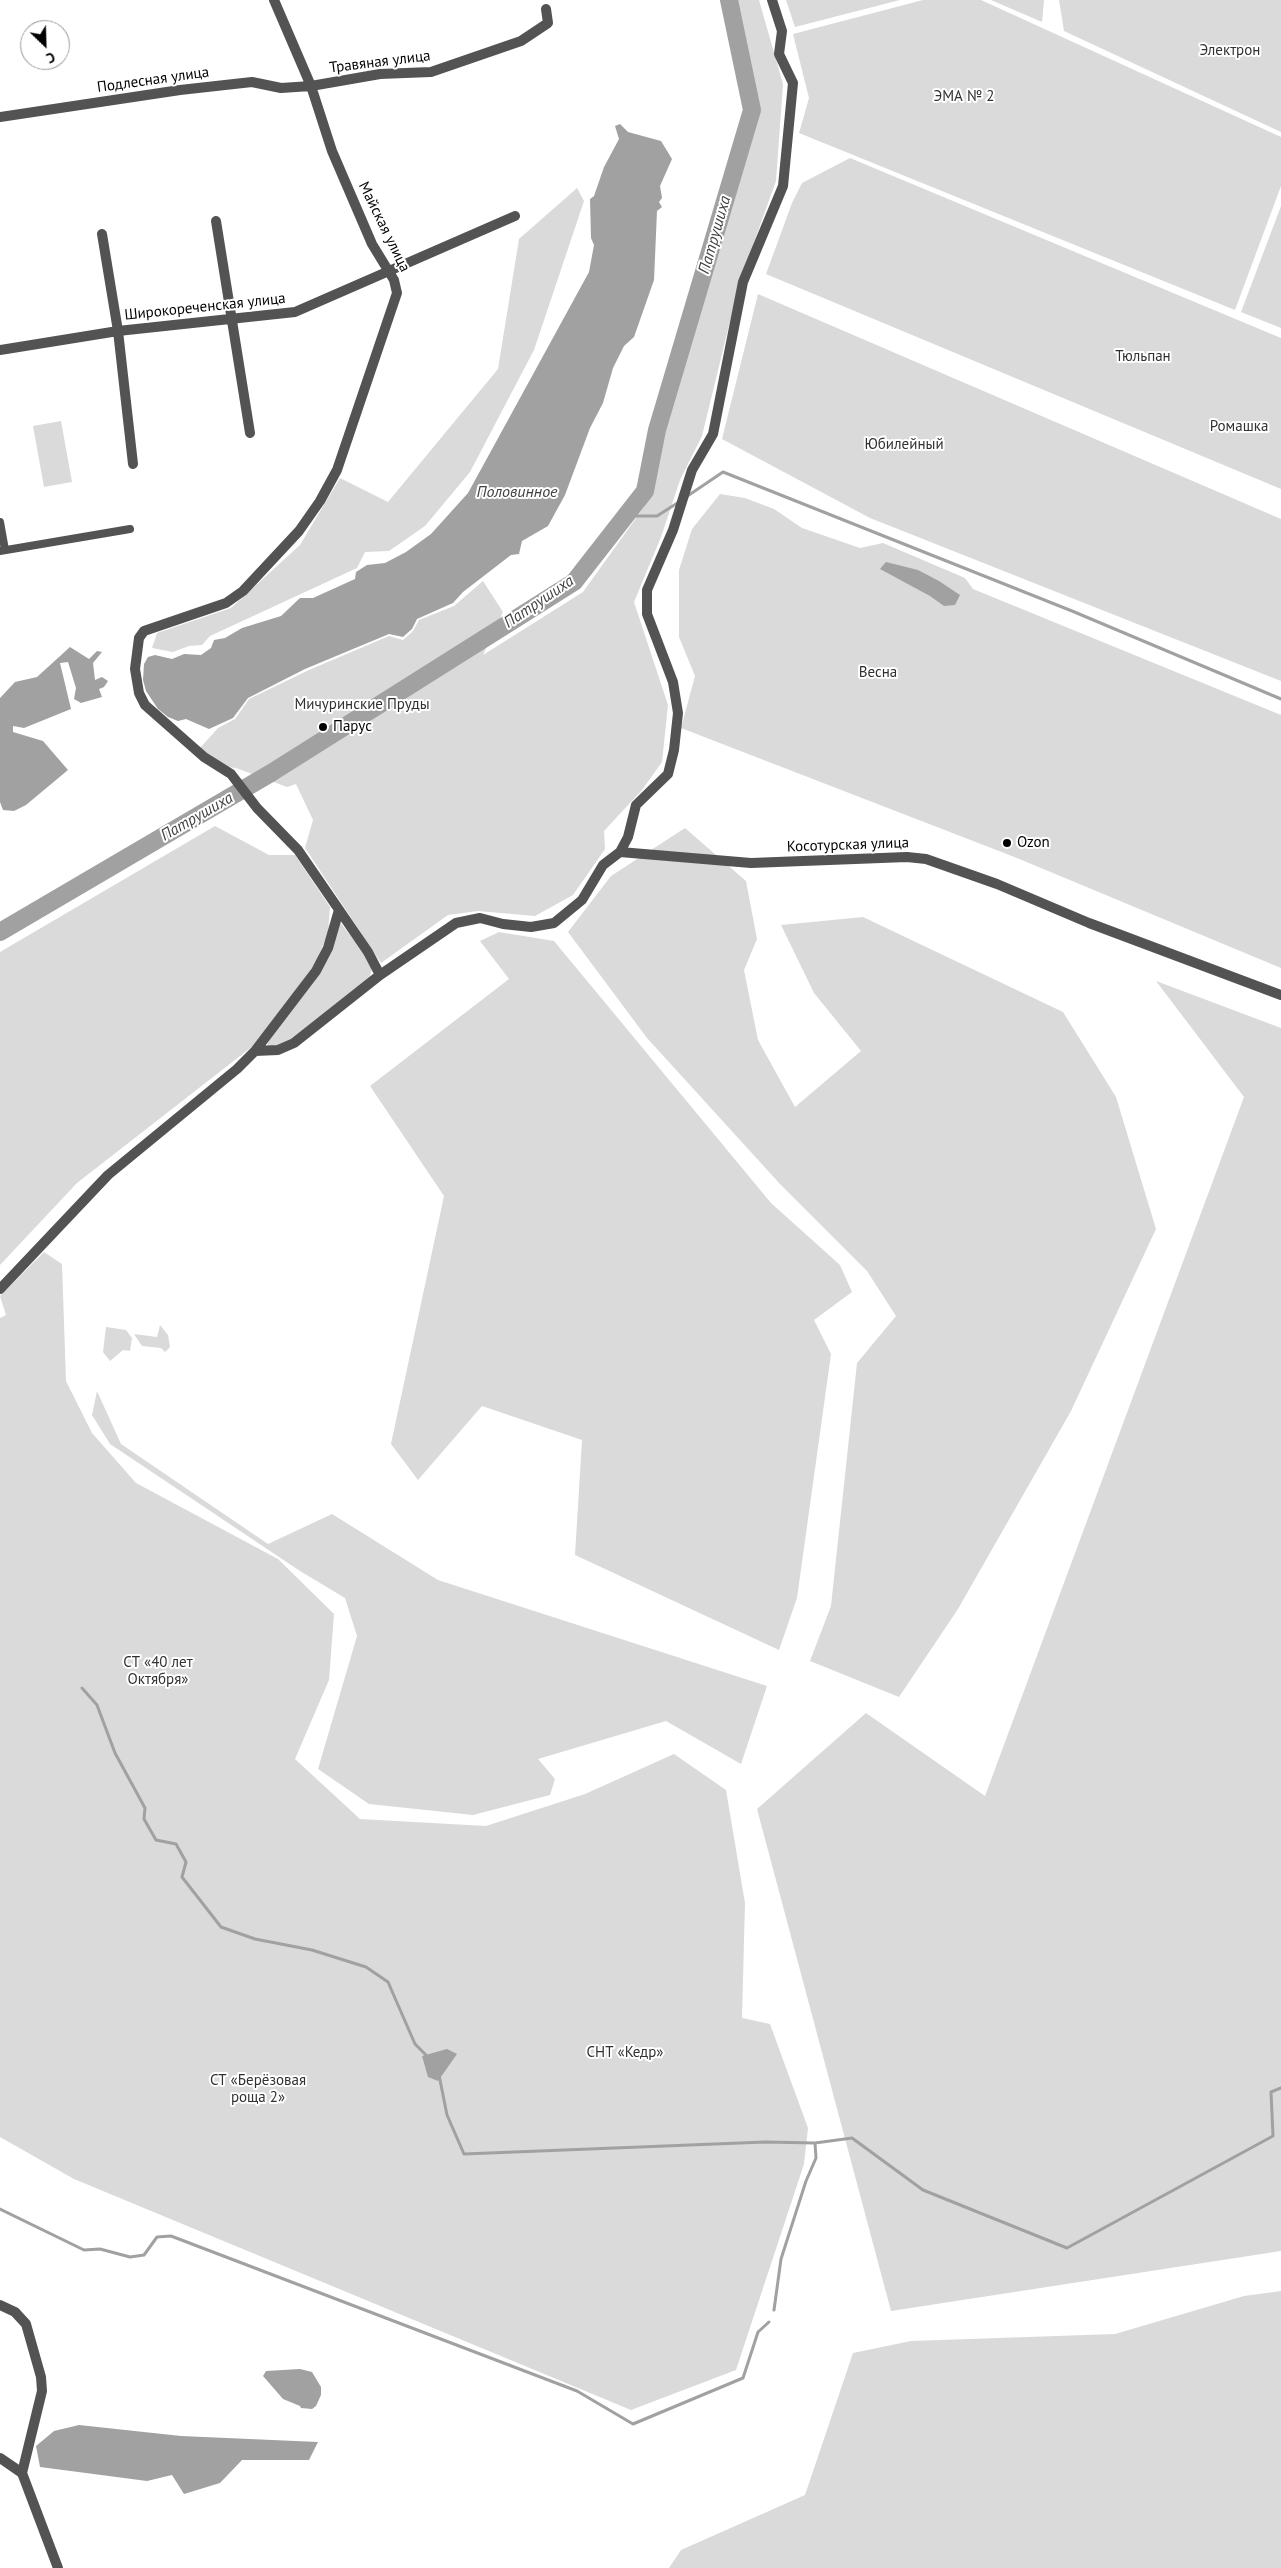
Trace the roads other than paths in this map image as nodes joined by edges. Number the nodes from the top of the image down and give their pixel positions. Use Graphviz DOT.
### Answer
graph roads {
  1 [pos="274,0"];
  2 [pos="772,0"];
  3 [pos="546,9"];
  4 [pos="311,86"];
  5 [pos="0,117"];
  6 [pos="515,216"];
  7 [pos="216,222"];
  8 [pos="102,234"];
  9 [pos="390,272"];
  10 [pos="233,320"];
  11 [pos="118,331"];
  12 [pos="0,350"];
  13 [pos="250,433"];
  14 [pos="133,464"];
  15 [pos="0,522"];
  16 [pos="130,529"];
  17 [pos="2,551"];
  18 [pos="620,852"];
  19 [pos="339,910"];
  20 [pos="380,975"];
  21 [pos="1281,995"];
  22 [pos="255,1051"];
  23 [pos="0,1289"];
  24 [pos="0,2306"];
  25 [pos="0,2458"];
  26 [pos="22,2473"];
  27 [pos="58,2568"];
  1 -- 4 [label="street, Майская улица"];
  2 -- 18 [label="street"];
  3 -- 4 [label="street, Травяная улица"];
  4 -- 5 [label="street, Подлесная улица"];
  4 -- 9 [label="street, Майская улица"];
  6 -- 9 [label="street, Широкореченская улица"];
  7 -- 10 [label="street"];
  8 -- 11 [label="street"];
  9 -- 10 [label="street, Широкореченская улица"];
  9 -- 19 [label="street, Майская улица"];
  10 -- 11 [label="street, Широкореченская улица"];
  10 -- 13 [label="street"];
  11 -- 12 [label="street, Широкореченская улица"];
  11 -- 14 [label="street"];
  15 -- 17 [label="street"];
  16 -- 17 [label="street"];
  18 -- 20 [label="street"];
  18 -- 21 [label="street, Косотурская улица"];
  19 -- 20 [label="street, Майская улица"];
  19 -- 22 [label="street"];
  20 -- 22 [label="street"];
  22 -- 23 [label="street"];
  24 -- 26 [label="street"];
  25 -- 26 [label="street"];
  26 -- 27 [label="street"];
}
